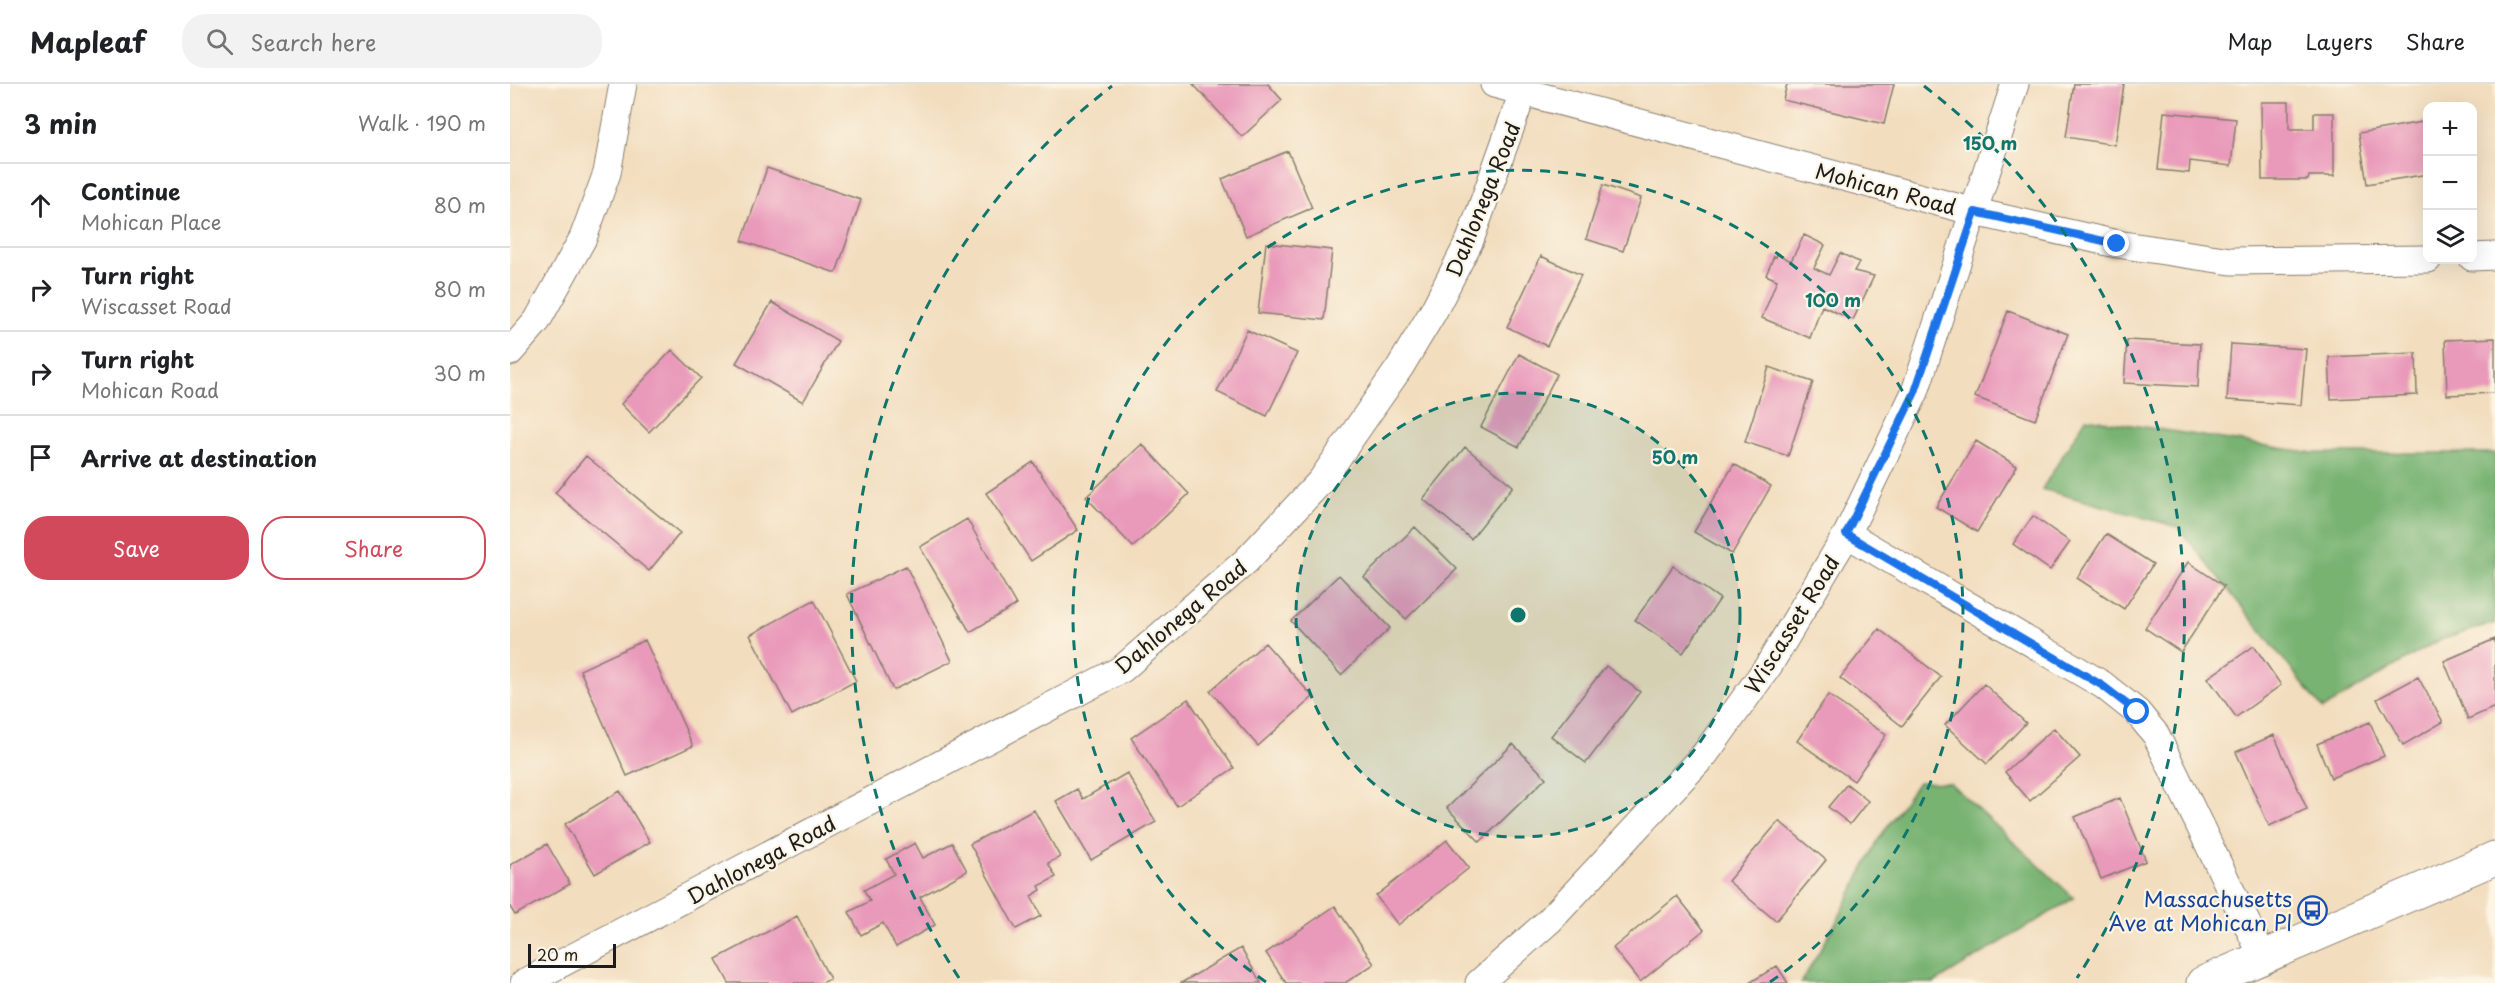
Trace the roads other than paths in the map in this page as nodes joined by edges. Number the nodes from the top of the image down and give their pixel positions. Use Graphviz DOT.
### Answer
graph roads {
  1 [pos="623,84"];
  2 [pos="1494,84"];
  3 [pos="2015,84"];
  4 [pos="1525,88"];
  5 [pos="1975,212"];
  6 [pos="2495,256"];
  7 [pos="2477,257"];
  8 [pos="2423,259"];
  9 [pos="510,352"];
  10 [pos="1846,534"];
  11 [pos="2495,858"];
  12 [pos="2263,957"];
  13 [pos="524,983"];
  14 [pos="1479,983"];
  15 [pos="2203,983"];
  1 -- 9 [label="street"];
  2 -- 4 [label="street, Mohican Road"];
  3 -- 5 [label="street, Wiscasset Road"];
  4 -- 5 [label="street, Mohican Road"];
  4 -- 13 [label="street, Dahlonega Road"];
  5 -- 8 [label="street, Mohican Road"];
  5 -- 10 [label="street, Wiscasset Road"];
  6 -- 7 [label="street"];
  10 -- 12 [label="street"];
  10 -- 14 [label="street, Wiscasset Road"];
  11 -- 12 [label="main road"];
  12 -- 15 [label="main road"];
}
